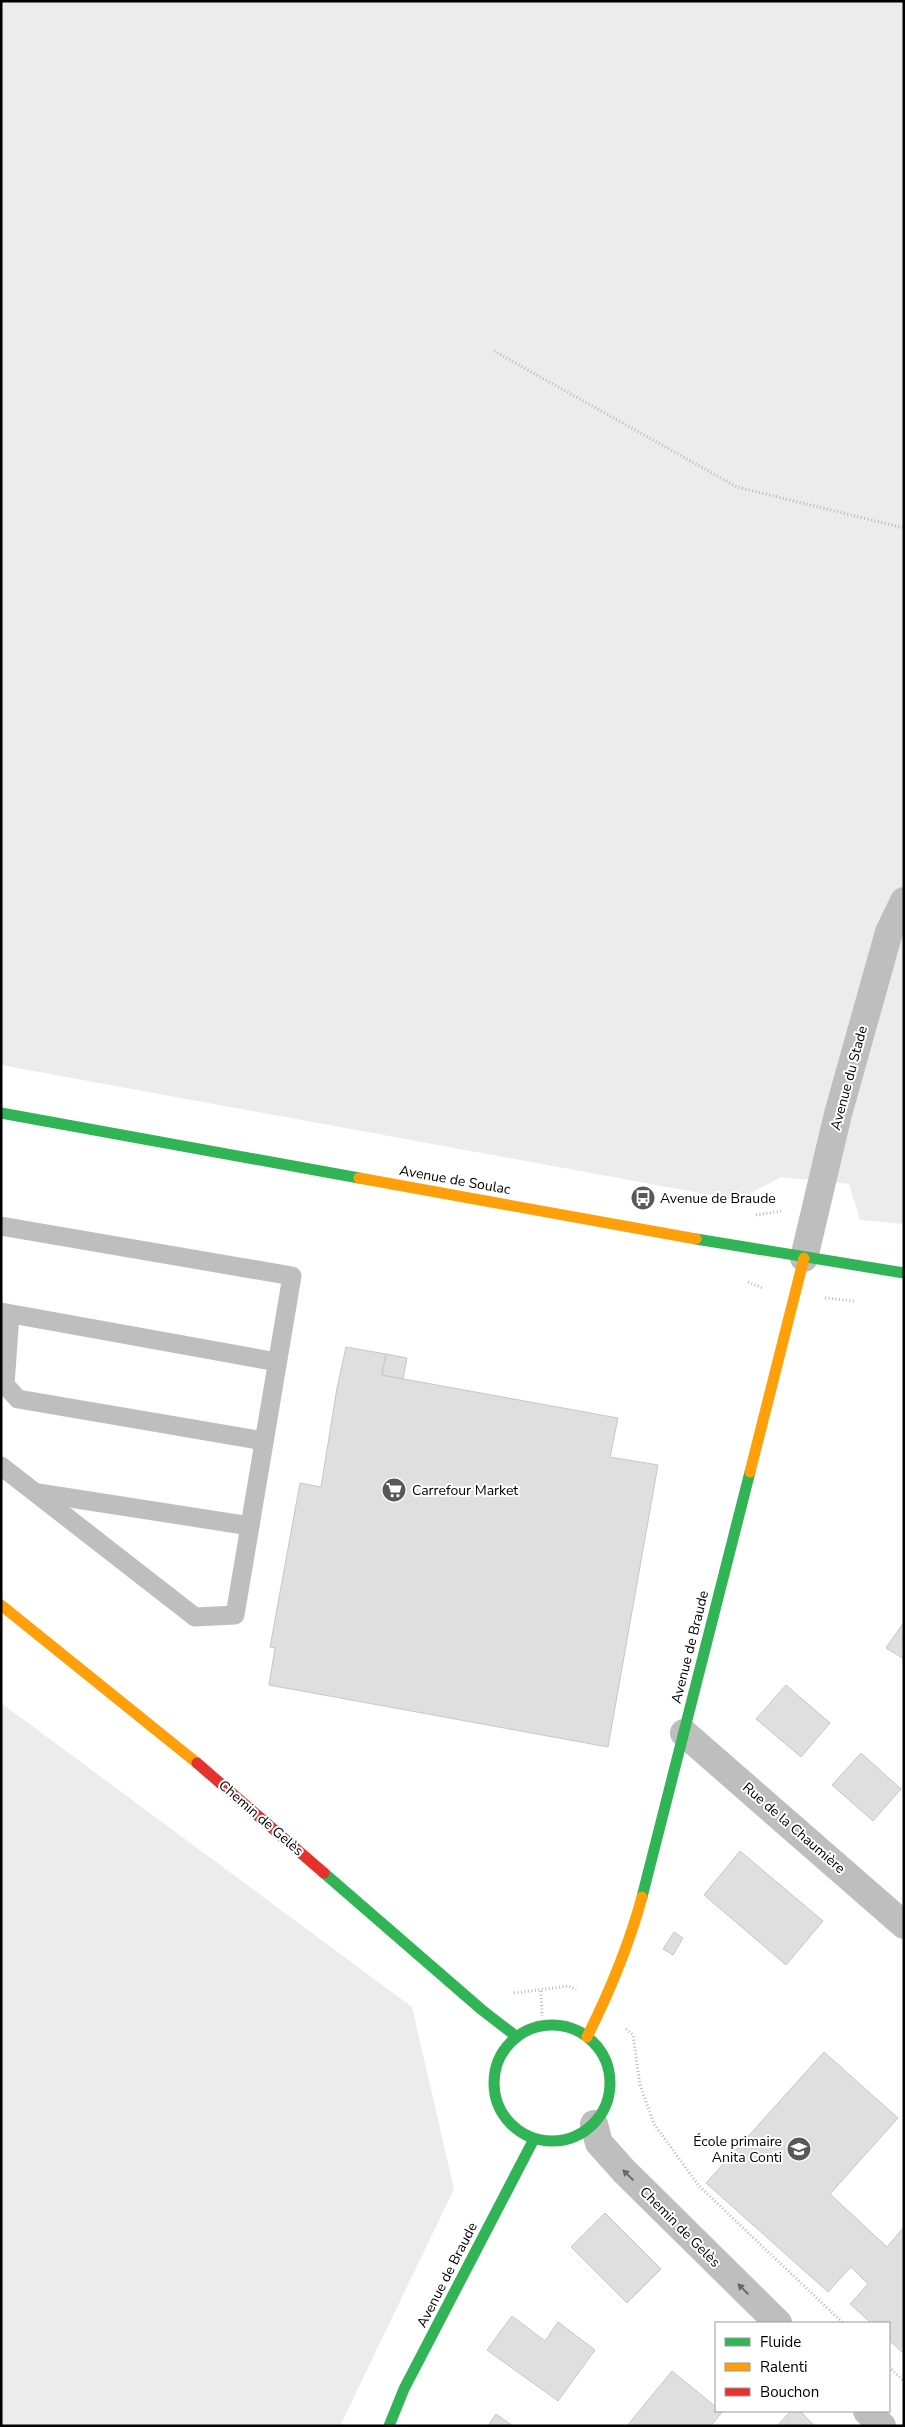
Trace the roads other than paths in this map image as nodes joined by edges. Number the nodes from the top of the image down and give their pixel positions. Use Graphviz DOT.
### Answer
graph roads {
  1 [pos="904,901"];
  2 [pos="1,1113"];
  3 [pos="1,1226"];
  4 [pos="804,1258"];
  5 [pos="904,1272"];
  6 [pos="6,1313"];
  7 [pos="277,1362"];
  8 [pos="264,1441"];
  9 [pos="1,1466"];
  10 [pos="35,1492"];
  11 [pos="250,1526"];
  12 [pos="1,1605"];
  13 [pos="684,1733"];
  14 [pos="904,1925"];
  15 [pos="517,2037"];
  16 [pos="587,2037"];
  17 [pos="594,2124"];
  18 [pos="534,2139"];
  19 [pos="777,2322"];
  20 [pos="868,2412"];
  21 [pos="390,2426"];
  22 [pos="882,2426"];
  1 -- 4 [label="street, Avenue du Stade"];
  2 -- 4 [label="street, Avenue de Soulac"];
  3 -- 7 [label="lane"];
  4 -- 5 [label="street, Avenue de Soulac"];
  4 -- 13 [label="street, Avenue de Braude"];
  6 -- 7 [label="lane"];
  6 -- 8 [label="lane"];
  7 -- 8 [label="lane"];
  8 -- 11 [label="lane"];
  9 -- 10 [label="lane"];
  10 -- 11 [label="lane"];
  10 -- 11 [label="lane"];
  12 -- 15 [label="street, Chemin de Gelès"];
  13 -- 14 [label="street, Rue de la Chaumière"];
  13 -- 16 [label="street, Avenue de Braude"];
  15 -- 16 [label="street"];
  15 -- 18 [label="street"];
  16 -- 17 [label="street"];
  17 -- 18 [label="street"];
  19 -- 17 [label="street, Chemin de Gelès, one-way"];
  18 -- 21 [label="street, Avenue de Braude"];
  20 -- 22 [label="street"];
}
